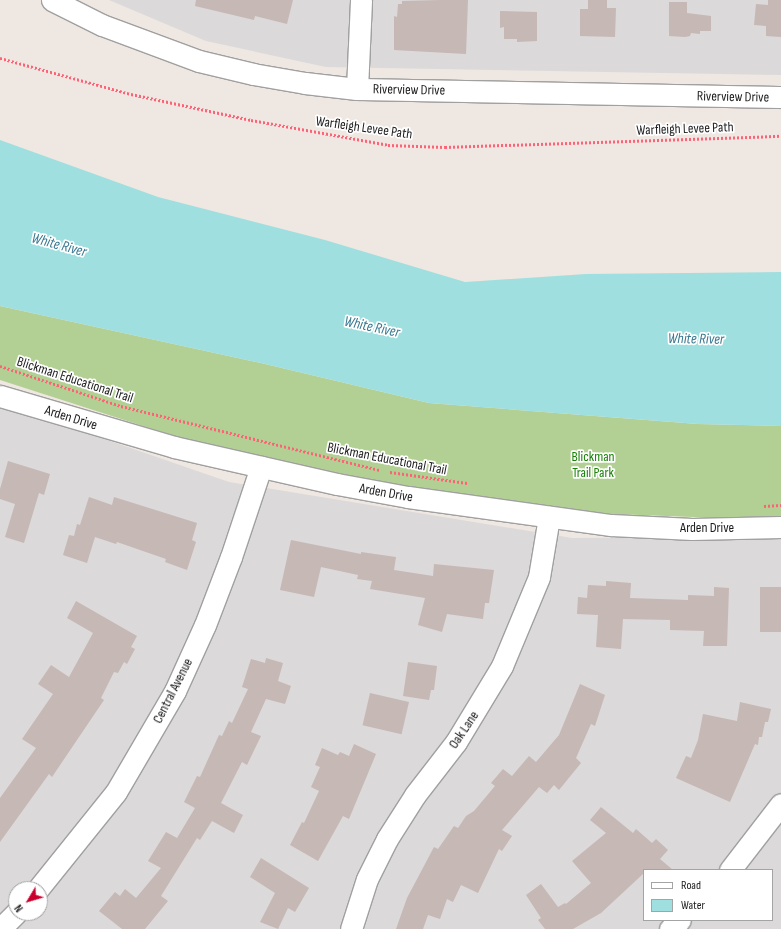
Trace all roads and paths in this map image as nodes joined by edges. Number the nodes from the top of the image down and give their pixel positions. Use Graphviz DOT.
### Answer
graph roads {
  1 [pos="52,0"];
  2 [pos="360,0"];
  3 [pos="0,58"];
  4 [pos="357,89"];
  5 [pos="781,97"];
  6 [pos="781,136"];
  7 [pos="0,366"];
  8 [pos="0,396"];
  9 [pos="261,467"];
  10 [pos="469,483"];
  11 [pos="781,505"];
  12 [pos="757,506"];
  13 [pos="549,517"];
  14 [pos="781,527"];
  15 [pos="781,804"];
  16 [pos="731,869"];
  17 [pos="44,881"];
  18 [pos="8,921"];
  19 [pos="679,921"];
  20 [pos="0,929"];
  21 [pos="350,929"];
  22 [pos="670,929"];
  1 -- 4 [label="street, Riverview Drive"];
  2 -- 4 [label="street"];
  3 -- 6 [label="path, Warfleigh Levee Path"];
  4 -- 5 [label="street, Riverview Drive"];
  7 -- 10 [label="path, Blickman Educational Trail"];
  8 -- 9 [label="street, Arden Drive"];
  9 -- 13 [label="street, Arden Drive"];
  9 -- 17 [label="street, Central Avenue"];
  11 -- 12 [label="path"];
  13 -- 14 [label="street, Arden Drive"];
  13 -- 21 [label="street, Oak Lane"];
  15 -- 16 [label="street"];
  18 -- 20 [label="street"];
  19 -- 22 [label="street"];
}
